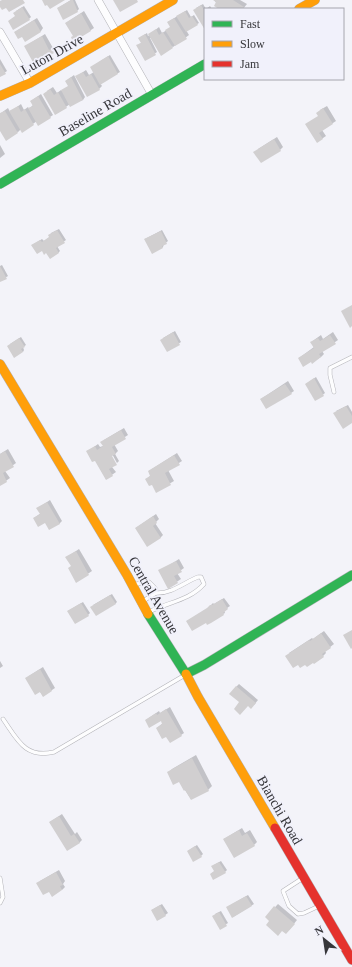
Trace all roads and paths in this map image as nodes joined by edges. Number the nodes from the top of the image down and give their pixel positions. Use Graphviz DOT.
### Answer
graph roads {
  1 [pos="98,0"];
  2 [pos="173,0"];
  3 [pos="315,0"];
  4 [pos="301,8"];
  5 [pos="0,32"];
  6 [pos="117,33"];
  7 [pos="204,65"];
  8 [pos="30,83"];
  9 [pos="152,95"];
  10 [pos="0,96"];
  11 [pos="0,184"];
  12 [pos="352,357"];
  13 [pos="0,364"];
  14 [pos="334,392"];
  15 [pos="352,575"];
  16 [pos="133,586"];
  17 [pos="156,593"];
  18 [pos="142,602"];
  19 [pos="148,613"];
  20 [pos="186,674"];
  21 [pos="3,718"];
  22 [pos="0,878"];
  23 [pos="304,878"];
  24 [pos="0,903"];
  25 [pos="320,905"];
  26 [pos="352,960"];
  1 -- 6 [label="street"];
  2 -- 6 [label="street, Luton Drive"];
  3 -- 4 [label="street"];
  5 -- 8 [label="street"];
  6 -- 8 [label="street, Luton Drive"];
  6 -- 9 [label="street"];
  7 -- 9 [label="street, Baseline Road"];
  8 -- 10 [label="street, Luton Drive"];
  9 -- 11 [label="street, Baseline Road"];
  12 -- 14 [label="lane"];
  13 -- 16 [label="street, Central Avenue"];
  15 -- 20 [label="street"];
  16 -- 17 [label="lane"];
  16 -- 18 [label="street, Central Avenue"];
  17 -- 18 [label="lane"];
  17 -- 19 [label="lane"];
  18 -- 19 [label="street, Central Avenue"];
  19 -- 20 [label="street, Central Avenue"];
  20 -- 21 [label="lane"];
  20 -- 23 [label="street, Bianchi Road"];
  22 -- 24 [label="lane"];
  23 -- 25 [label="street, Bianchi Road"];
  23 -- 25 [label="lane"];
  25 -- 26 [label="street, Bianchi Road"];
}
